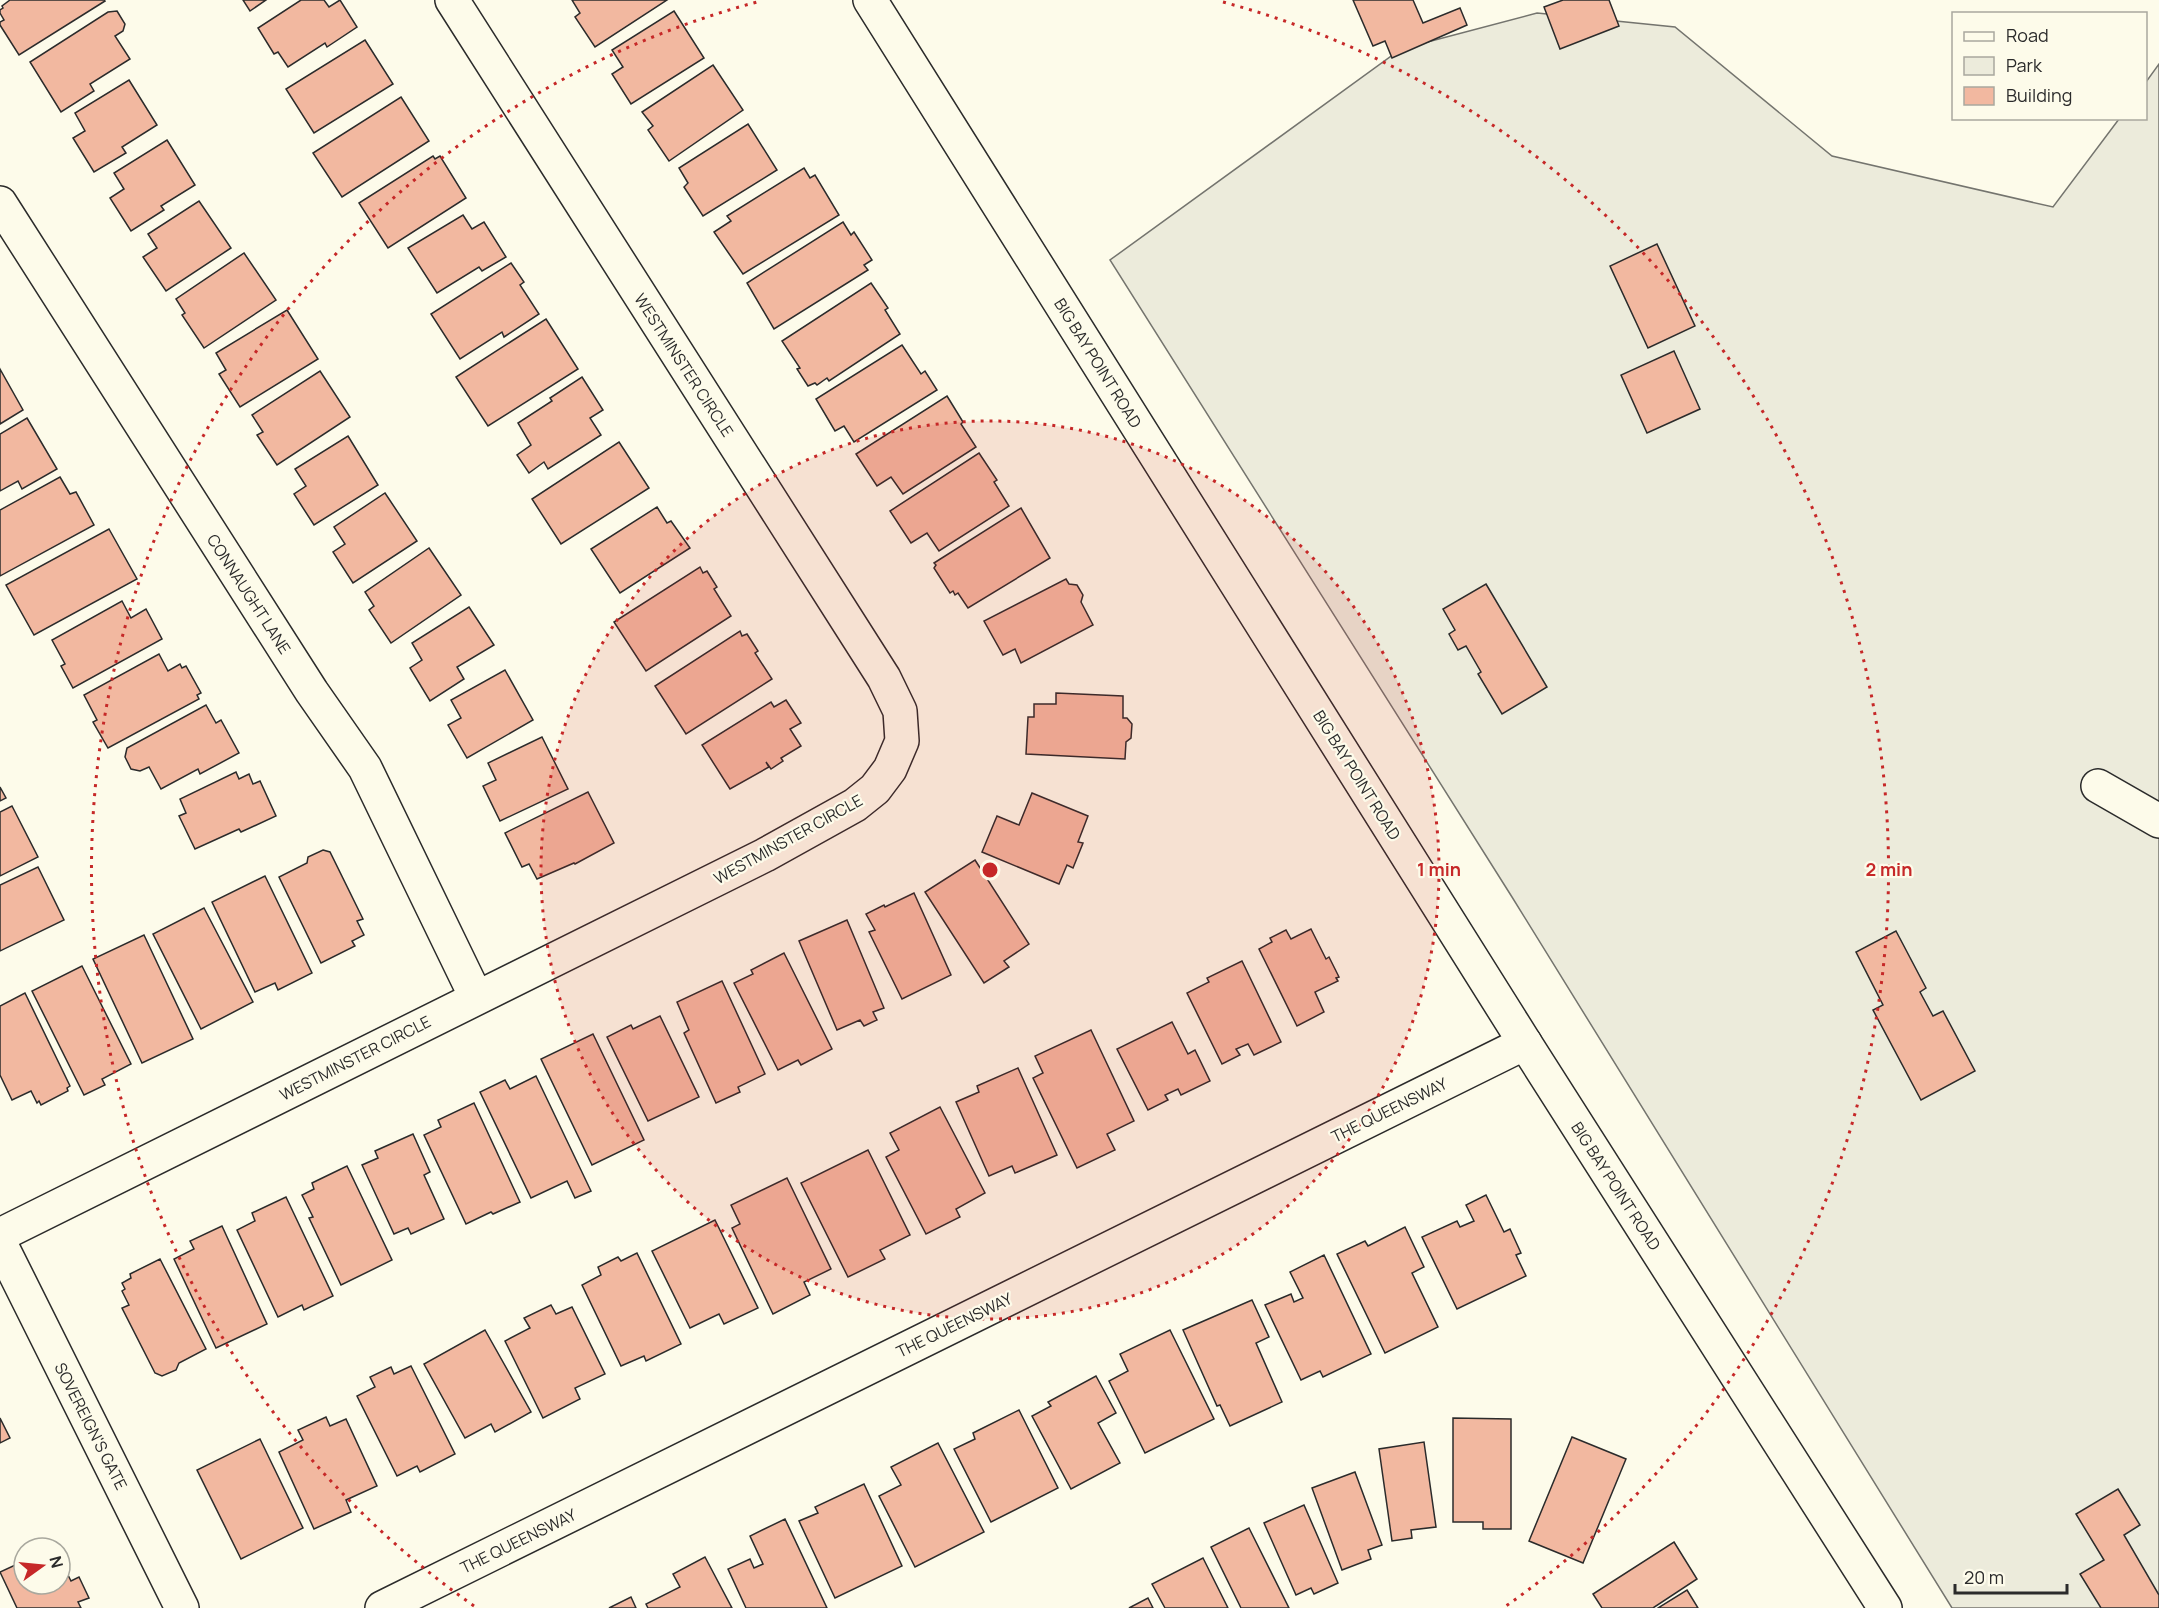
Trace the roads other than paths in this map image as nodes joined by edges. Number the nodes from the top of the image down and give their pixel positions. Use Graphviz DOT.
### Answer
graph roads {
  1 [pos="452,0"];
  2 [pos="870,0"];
  3 [pos="0,203"];
  4 [pos="2098,786"];
  5 [pos="2159,821"];
  6 [pos="476,997"];
  7 [pos="1525,1043"];
  8 [pos="0,1235"];
  9 [pos="0,1243"];
  10 [pos="182,1608"];
  11 [pos="382,1608"];
  12 [pos="1885,1608"];
  1 -- 6 [label="street, WESTMINSTER CIRCLE"];
  2 -- 7 [label="street, BIG BAY POINT ROAD"];
  3 -- 6 [label="street, CONNAUGHT LANE"];
  4 -- 5 [label="street"];
  6 -- 8 [label="street, WESTMINSTER CIRCLE"];
  7 -- 11 [label="street, THE QUEENSWAY"];
  7 -- 12 [label="street, BIG BAY POINT ROAD"];
  9 -- 10 [label="street, SOVEREIGN'S GATE"];
}
